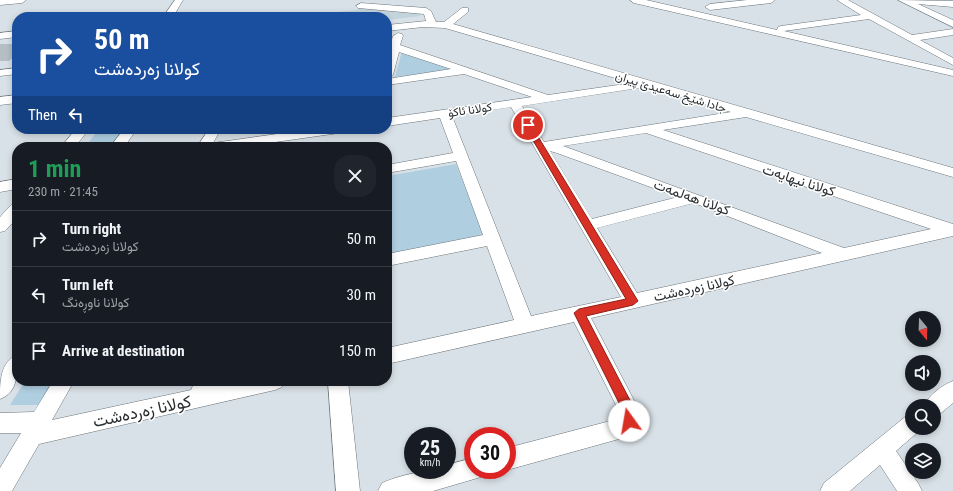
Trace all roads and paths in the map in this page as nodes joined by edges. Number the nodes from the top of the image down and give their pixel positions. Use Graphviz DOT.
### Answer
graph roads {
  1 [pos="22,0"];
  2 [pos="179,0"];
  3 [pos="634,0"];
  4 [pos="771,0"];
  5 [pos="841,0"];
  6 [pos="902,0"];
  7 [pos="645,1"];
  8 [pos="934,1"];
  9 [pos="708,2"];
  10 [pos="5,4"];
  11 [pos="953,4"];
  12 [pos="361,6"];
  13 [pos="465,10"];
  14 [pos="171,12"];
  15 [pos="871,16"];
  16 [pos="731,21"];
  17 [pos="432,24"];
  18 [pos="953,24"];
  19 [pos="446,25"];
  20 [pos="401,27"];
  21 [pos="392,28"];
  22 [pos="771,30"];
  23 [pos="953,32"];
  24 [pos="12,35"];
  25 [pos="0,36"];
  26 [pos="912,38"];
  27 [pos="395,47"];
  28 [pos="392,58"];
  29 [pos="953,62"];
  30 [pos="466,71"];
  31 [pos="12,72"];
  32 [pos="0,73"];
  33 [pos="953,73"];
  34 [pos="392,81"];
  35 [pos="647,84"];
  36 [pos="548,99"];
  37 [pos="12,100"];
  38 [pos="0,101"];
  39 [pos="515,104"];
  40 [pos="445,114"];
  41 [pos="745,114"];
  42 [pos="392,121"];
  43 [pos="647,129"];
  44 [pos="79,134"];
  45 [pos="127,134"];
  46 [pos="287,134"];
  47 [pos="72,142"];
  48 [pos="121,142"];
  49 [pos="241,142"];
  50 [pos="540,146"];
  51 [pos="461,156"];
  52 [pos="392,168"];
  53 [pos="953,173"];
  54 [pos="12,185"];
  55 [pos="0,187"];
  56 [pos="695,198"];
  57 [pos="588,225"];
  58 [pos="952,230"];
  59 [pos="492,239"];
  60 [pos="842,254"];
  61 [pos="392,259"];
  62 [pos="633,301"];
  63 [pos="579,313"];
  64 [pos="525,325"];
  65 [pos="392,355"];
  66 [pos="12,372"];
  67 [pos="61,386"];
  68 [pos="234,386"];
  69 [pos="338,386"];
  70 [pos="0,390"];
  71 [pos="202,390"];
  72 [pos="953,390"];
  73 [pos="941,400"];
  74 [pos="0,423"];
  75 [pos="36,428"];
  76 [pos="905,430"];
  77 [pos="882,449"];
  78 [pos="516,458"];
  79 [pos="464,471"];
  80 [pos="0,489"];
  81 [pos="348,491"];
  82 [pos="390,491"];
  83 [pos="832,491"];
  84 [pos="910,491"];
  1 -- 10 [label="street"];
  2 -- 14 [label="street"];
  3 -- 7 [label="street"];
  4 -- 9 [label="street"];
  5 -- 15 [label="street"];
  6 -- 8 [label="street"];
  6 -- 18 [label="street"];
  7 -- 16 [label="street"];
  8 -- 11 [label="street"];
  9 -- 16 [label="street"];
  12 -- 17 [label="street"];
  13 -- 19 [label="street"];
  15 -- 22 [label="street"];
  15 -- 26 [label="street"];
  16 -- 22 [label="street"];
  17 -- 19 [label="street, جادا شێخ سەعیدێ پیران"];
  17 -- 20 [label="street, جادا شێخ سەعیدێ پیران"];
  19 -- 35 [label="street, جادا شێخ سەعیدێ پیران"];
  20 -- 21 [label="street, جادا شێخ سەعیدێ پیران"];
  20 -- 27 [label="street"];
  22 -- 33 [label="street"];
  23 -- 26 [label="street"];
  24 -- 25 [label="street"];
  26 -- 29 [label="street"];
  27 -- 28 [label="street"];
  27 -- 30 [label="street"];
  30 -- 34 [label="street"];
  30 -- 36 [label="street"];
  31 -- 32 [label="street"];
  35 -- 36 [label="street, کولانا ئاکۆ"];
  35 -- 41 [label="street, جادا شێخ سەعیدێ پیران"];
  36 -- 39 [label="street, کولانا ئاکۆ"];
  37 -- 38 [label="street"];
  39 -- 40 [label="street, کولانا ئاکۆ"];
  39 -- 50 [label="street"];
  40 -- 42 [label="street, کولانا ئاکۆ"];
  40 -- 51 [label="street"];
  41 -- 43 [label="street"];
  41 -- 53 [label="street, جادا شێخ سەعیدێ پیران"];
  43 -- 50 [label="street"];
  43 -- 58 [label="street, کولانا نیهایەت"];
  44 -- 47 [label="street"];
  45 -- 48 [label="street"];
  46 -- 49 [label="street"];
  50 -- 56 [label="street, کولانا هەلمەت"];
  50 -- 57 [label="street"];
  51 -- 52 [label="street"];
  51 -- 59 [label="street"];
  54 -- 55 [label="street"];
  56 -- 57 [label="street"];
  56 -- 60 [label="street, کولانا هەلمەت"];
  57 -- 62 [label="street"];
  58 -- 60 [label="street, کولانا زەردەشت"];
  59 -- 61 [label="street"];
  59 -- 64 [label="street"];
  60 -- 62 [label="street, کولانا زەردەشت"];
  62 -- 63 [label="street, کولانا زەردەشت"];
  63 -- 64 [label="street, کولانا زەردەشت"];
  63 -- 78 [label="street"];
  64 -- 65 [label="street, کولانا زەردەشت"];
  66 -- 70 [label="street"];
  67 -- 75 [label="street"];
  68 -- 71 [label="street, کولانا زەردەشت"];
  69 -- 81 [label="street"];
  71 -- 75 [label="street, کولانا زەردەشت"];
  72 -- 73 [label="street"];
  74 -- 75 [label="street, کولانا زەردەشت"];
  75 -- 80 [label="street"];
  76 -- 77 [label="street"];
  77 -- 83 [label="street"];
  77 -- 84 [label="street"];
  79 -- 82 [label="street"];
}
